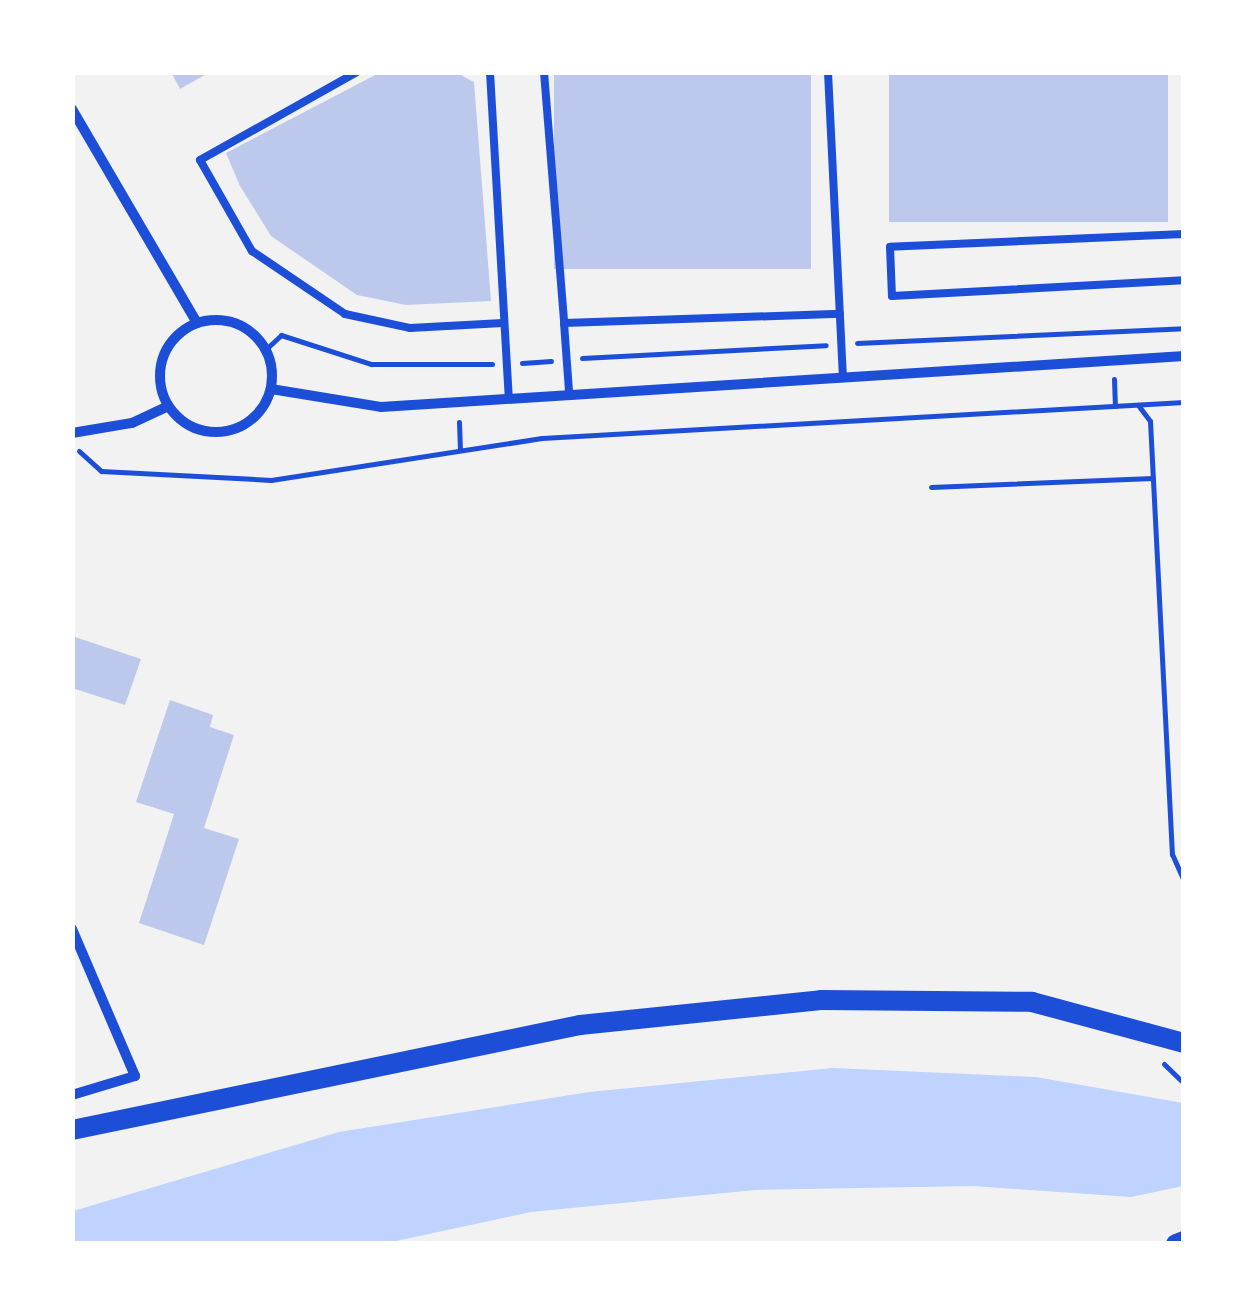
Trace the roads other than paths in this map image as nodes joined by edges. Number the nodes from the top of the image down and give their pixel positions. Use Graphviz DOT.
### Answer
graph roads {
  1 [pos="357,72"];
  2 [pos="490,72"];
  3 [pos="544,72"];
  4 [pos="828,72"];
  5 [pos="72,109"];
  6 [pos="1184,234"];
  7 [pos="1184,280"];
  8 [pos="840,314"];
  9 [pos="197,323"];
  10 [pos="502,323"];
  11 [pos="564,323"];
  12 [pos="1184,356"];
  13 [pos="843,374"];
  14 [pos="271,388"];
  15 [pos="569,391"];
  16 [pos="509,398"];
  17 [pos="168,406"];
  18 [pos="72,433"];
  19 [pos="72,929"];
  20 [pos="1184,1043"];
  21 [pos="72,1095"];
  22 [pos="72,1130"];
  23 [pos="1184,1241"];
  24 [pos="1176,1244"];
  1 -- 10 [label="lane"];
  2 -- 10 [label="lane"];
  3 -- 11 [label="lane"];
  4 -- 8 [label="lane"];
  5 -- 9 [label="street"];
  6 -- 7 [label="lane"];
  8 -- 11 [label="lane"];
  8 -- 13 [label="lane"];
  9 -- 14 [label="street"];
  9 -- 17 [label="street"];
  10 -- 16 [label="lane"];
  11 -- 15 [label="lane"];
  12 -- 13 [label="street"];
  13 -- 15 [label="street"];
  14 -- 16 [label="street"];
  14 -- 17 [label="street"];
  15 -- 16 [label="street"];
  17 -- 18 [label="street"];
  19 -- 21 [label="street"];
  20 -- 22 [label="main road"];
  23 -- 24 [label="main road"];
}
